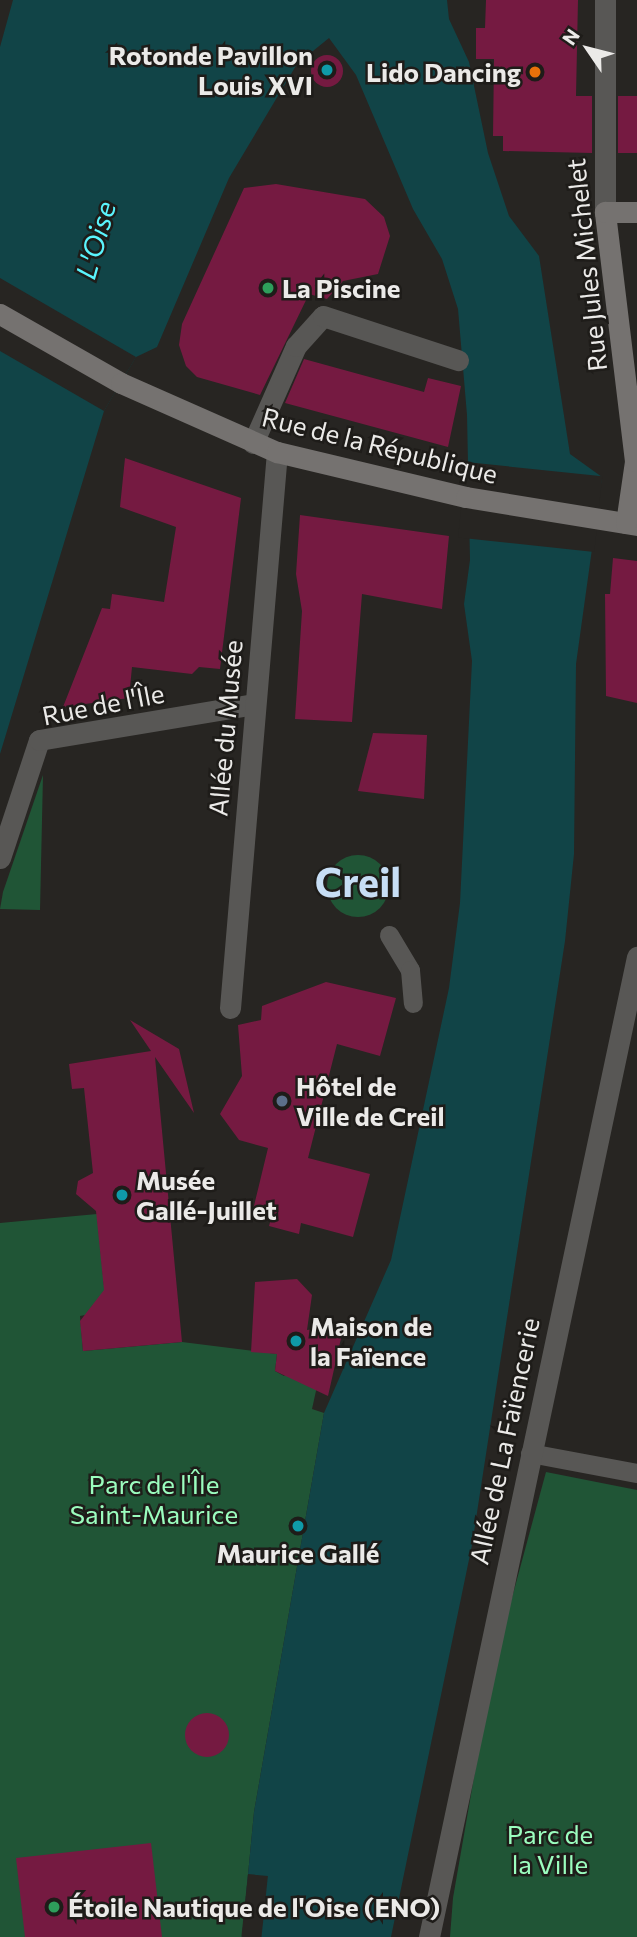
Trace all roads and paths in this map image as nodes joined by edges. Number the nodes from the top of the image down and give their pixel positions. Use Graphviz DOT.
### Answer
graph roads {
  1 [pos="605,0"];
  2 [pos="605,212"];
  3 [pos="637,212"];
  4 [pos="0,314"];
  5 [pos="458,360"];
  6 [pos="253,443"];
  7 [pos="276,452"];
  8 [pos="632,524"];
  9 [pos="255,704"];
  10 [pos="0,858"];
  11 [pos="389,935"];
  12 [pos="637,957"];
  13 [pos="413,1003"];
  14 [pos="230,1009"];
  15 [pos="530,1453"];
  16 [pos="637,1473"];
  17 [pos="429,1937"];
  1 -- 2 [label="street, Rue Jules Michelet"];
  2 -- 3 [label="main road"];
  2 -- 8 [label="main road, Rue Jules Michelet"];
  4 -- 6 [label="main road, Rue de la République"];
  5 -- 6 [label="street"];
  6 -- 7 [label="main road, Rue de la République"];
  7 -- 8 [label="main road, Rue de la République"];
  7 -- 9 [label="street, Allée du Musée"];
  9 -- 10 [label="street, Rue de l'Île"];
  9 -- 14 [label="street, Allée du Musée"];
  11 -- 13 [label="lane"];
  12 -- 15 [label="street, Allée de La Faïencerie"];
  15 -- 16 [label="lane"];
  15 -- 17 [label="street, Allée de La Faïencerie"];
}
